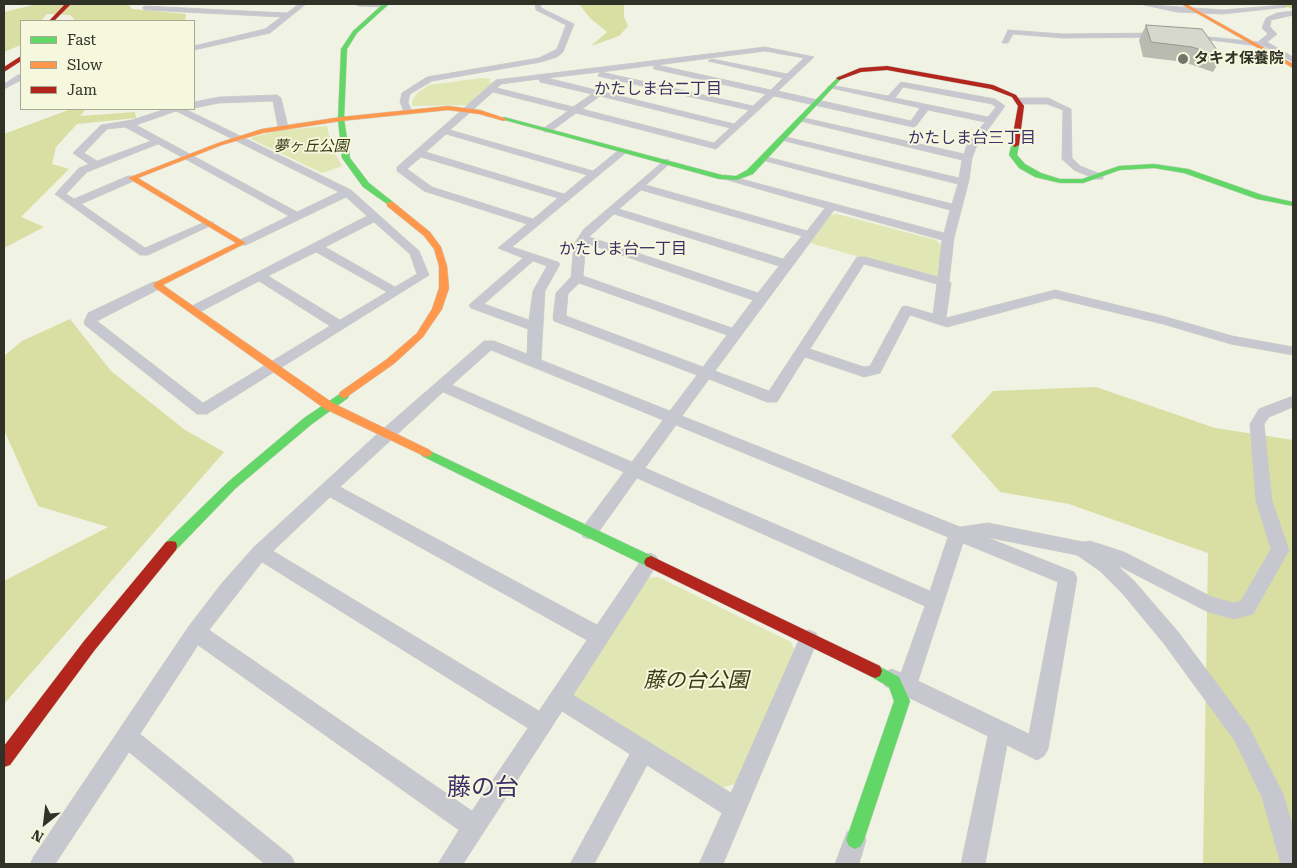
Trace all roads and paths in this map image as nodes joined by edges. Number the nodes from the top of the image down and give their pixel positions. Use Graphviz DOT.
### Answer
graph roads {
  1 [pos="68,4"];
  2 [pos="153,4"];
  3 [pos="217,4"];
  4 [pos="302,4"];
  5 [pos="358,4"];
  6 [pos="385,4"];
  7 [pos="538,4"];
  8 [pos="1142,4"];
  9 [pos="1183,4"];
  10 [pos="1281,6"];
  11 [pos="1201,9"];
  12 [pos="1293,12"];
  13 [pos="205,14"];
  14 [pos="287,15"];
  15 [pos="52,20"];
  16 [pos="1005,41"];
  17 [pos="1262,45"];
  18 [pos="195,48"];
  19 [pos="699,58"];
  20 [pos="20,59"];
  21 [pos="1293,60"];
  22 [pos="645,65"];
  23 [pos="1293,66"];
  24 [pos="4,70"];
  25 [pos="588,71"];
  26 [pos="20,78"];
  27 [pos="532,78"];
  28 [pos="789,78"];
  29 [pos="4,87"];
  30 [pos="831,87"];
  31 [pos="491,89"];
  32 [pos="773,93"];
  33 [pos="598,94"];
  34 [pos="890,99"];
  35 [pos="1019,101"];
  36 [pos="816,102"];
  37 [pos="195,105"];
  38 [pos="926,106"];
  39 [pos="755,109"];
  40 [pos="171,110"];
  41 [pos="181,110"];
  42 [pos="467,110"];
  43 [pos="575,110"];
  44 [pos="408,112"];
  45 [pos="341,120"];
  46 [pos="800,120"];
  47 [pos="990,120"];
  48 [pos="127,124"];
  49 [pos="284,127"];
  50 [pos="736,127"];
  51 [pos="546,130"];
  52 [pos="444,131"];
  53 [pos="238,138"];
  54 [pos="782,139"];
  55 [pos="158,142"];
  56 [pos="623,150"];
  57 [pos="419,153"];
  58 [pos="187,157"];
  59 [pos="763,158"];
  60 [pos="966,158"];
  61 [pos="666,162"];
  62 [pos="96,165"];
  63 [pos="594,174"];
  64 [pos="722,177"];
  65 [pos="1098,177"];
  66 [pos="132,178"];
  67 [pos="963,182"];
  68 [pos="639,186"];
  69 [pos="346,192"];
  70 [pos="566,197"];
  71 [pos="73,203"];
  72 [pos="1293,204"];
  73 [pos="831,207"];
  74 [pos="956,208"];
  75 [pos="612,210"];
  76 [pos="297,216"];
  77 [pos="374,217"];
  78 [pos="534,223"];
  79 [pos="209,224"];
  80 [pos="810,235"];
  81 [pos="582,238"];
  82 [pos="948,238"];
  83 [pos="242,243"];
  84 [pos="316,247"];
  85 [pos="531,256"];
  86 [pos="786,264"];
  87 [pos="259,276"];
  88 [pos="577,278"];
  89 [pos="944,284"];
  90 [pos="158,285"];
  91 [pos="396,292"];
  92 [pos="761,298"];
  93 [pos="194,310"];
  94 [pos="939,321"];
  95 [pos="340,326"];
  96 [pos="534,327"];
  97 [pos="735,333"];
  98 [pos="802,350"];
  99 [pos="1293,351"];
  100 [pos="534,362"];
  101 [pos="274,367"];
  102 [pos="706,373"];
  103 [pos="442,386"];
  104 [pos="1293,400"];
  105 [pos="329,406"];
  106 [pos="673,418"];
  107 [pos="388,434"];
  108 [pos="635,470"];
  109 [pos="328,488"];
  110 [pos="589,532"];
  111 [pos="958,534"];
  112 [pos="1081,550"];
  113 [pos="260,552"];
  114 [pos="650,562"];
  115 [pos="935,602"];
  116 [pos="196,632"];
  117 [pos="600,637"];
  118 [pos="809,639"];
  119 [pos="877,672"];
  120 [pos="907,686"];
  121 [pos="560,698"];
  122 [pos="542,725"];
  123 [pos="999,731"];
  124 [pos="126,737"];
  125 [pos="643,752"];
  126 [pos="4,759"];
  127 [pos="735,808"];
  128 [pos="475,827"];
  129 [pos="856,840"];
  130 [pos="42,864"];
  131 [pos="283,864"];
  132 [pos="450,864"];
  133 [pos="582,864"];
  134 [pos="711,864"];
  135 [pos="847,864"];
  136 [pos="973,864"];
  137 [pos="1293,864"];
  1 -- 15 [label="street"];
  2 -- 13 [label="street"];
  3 -- 13 [label="street"];
  4 -- 14 [label="street"];
  5 -- 6 [label="street"];
  6 -- 45 [label="street"];
  7 -- 44 [label="street"];
  8 -- 11 [label="street"];
  9 -- 11 [label="street"];
  10 -- 11 [label="street"];
  10 -- 12 [label="street"];
  11 -- 17 [label="street"];
  12 -- 17 [label="street"];
  13 -- 14 [label="street"];
  14 -- 18 [label="street"];
  16 -- 17 [label="street"];
  17 -- 21 [label="street"];
  17 -- 23 [label="street"];
  19 -- 22 [label="street"];
  19 -- 28 [label="street"];
  19 -- 28 [label="street"];
  20 -- 24 [label="street"];
  22 -- 25 [label="street"];
  22 -- 32 [label="street"];
  25 -- 27 [label="street"];
  25 -- 39 [label="street"];
  26 -- 29 [label="street"];
  27 -- 31 [label="street"];
  27 -- 33 [label="street"];
  28 -- 32 [label="street"];
  30 -- 34 [label="street"];
  30 -- 35 [label="street"];
  30 -- 36 [label="street"];
  31 -- 42 [label="street"];
  31 -- 43 [label="street"];
  32 -- 36 [label="street"];
  32 -- 39 [label="street"];
  33 -- 43 [label="street"];
  33 -- 50 [label="street"];
  34 -- 38 [label="street"];
  34 -- 47 [label="street"];
  35 -- 65 [label="street"];
  35 -- 65 [label="street"];
  36 -- 38 [label="street"];
  36 -- 46 [label="street"];
  37 -- 49 [label="street"];
  38 -- 47 [label="street"];
  39 -- 50 [label="street"];
  40 -- 48 [label="street"];
  41 -- 53 [label="street"];
  42 -- 44 [label="street"];
  42 -- 51 [label="street"];
  42 -- 52 [label="street"];
  43 -- 50 [label="street"];
  43 -- 51 [label="street"];
  44 -- 45 [label="street"];
  45 -- 49 [label="street"];
  45 -- 105 [label="street"];
  46 -- 54 [label="street"];
  46 -- 60 [label="street"];
  47 -- 60 [label="street"];
  48 -- 55 [label="street"];
  48 -- 62 [label="street"];
  49 -- 53 [label="street"];
  51 -- 56 [label="street"];
  52 -- 57 [label="street"];
  52 -- 63 [label="street"];
  53 -- 58 [label="street"];
  53 -- 69 [label="street"];
  54 -- 59 [label="street"];
  54 -- 67 [label="street"];
  55 -- 58 [label="street"];
  55 -- 62 [label="street"];
  56 -- 61 [label="street"];
  56 -- 63 [label="street"];
  57 -- 70 [label="street"];
  57 -- 78 [label="street"];
  58 -- 66 [label="street"];
  58 -- 76 [label="street"];
  59 -- 64 [label="street"];
  59 -- 74 [label="street"];
  60 -- 67 [label="street"];
  61 -- 64 [label="street"];
  61 -- 68 [label="street"];
  62 -- 71 [label="street"];
  63 -- 70 [label="street"];
  64 -- 73 [label="street"];
  65 -- 72 [label="street"];
  66 -- 71 [label="street"];
  66 -- 79 [label="street"];
  67 -- 74 [label="street"];
  68 -- 75 [label="street"];
  68 -- 80 [label="street"];
  69 -- 76 [label="street"];
  69 -- 77 [label="street"];
  70 -- 78 [label="street"];
  71 -- 79 [label="street"];
  73 -- 80 [label="street"];
  73 -- 82 [label="street"];
  74 -- 82 [label="street"];
  75 -- 81 [label="street"];
  75 -- 86 [label="street"];
  76 -- 83 [label="street"];
  77 -- 84 [label="street"];
  77 -- 91 [label="street"];
  78 -- 85 [label="street"];
  79 -- 83 [label="street"];
  80 -- 86 [label="street"];
  81 -- 88 [label="street"];
  81 -- 92 [label="street"];
  82 -- 89 [label="street"];
  83 -- 90 [label="street"];
  84 -- 87 [label="street"];
  84 -- 91 [label="street"];
  85 -- 96 [label="street"];
  85 -- 96 [label="street"];
  86 -- 92 [label="street"];
  87 -- 93 [label="street"];
  87 -- 95 [label="street"];
  88 -- 97 [label="street"];
  88 -- 102 [label="street"];
  89 -- 94 [label="street"];
  89 -- 98 [label="street"];
  90 -- 93 [label="street"];
  90 -- 101 [label="street"];
  91 -- 95 [label="street"];
  92 -- 97 [label="street"];
  93 -- 101 [label="street"];
  94 -- 98 [label="street"];
  94 -- 99 [label="street"];
  95 -- 101 [label="street"];
  96 -- 100 [label="street"];
  97 -- 102 [label="street"];
  98 -- 102 [label="street"];
  100 -- 103 [label="street"];
  100 -- 106 [label="street"];
  101 -- 105 [label="street"];
  102 -- 106 [label="street"];
  103 -- 107 [label="street"];
  103 -- 108 [label="street"];
  104 -- 112 [label="street"];
  105 -- 107 [label="street"];
  105 -- 126 [label="street"];
  106 -- 108 [label="street"];
  106 -- 111 [label="street"];
  107 -- 109 [label="street"];
  107 -- 110 [label="street"];
  108 -- 110 [label="street"];
  108 -- 115 [label="street"];
  109 -- 113 [label="street"];
  109 -- 117 [label="street"];
  110 -- 114 [label="street"];
  111 -- 112 [label="street"];
  111 -- 115 [label="street"];
  111 -- 123 [label="street"];
  112 -- 137 [label="street"];
  113 -- 116 [label="street"];
  113 -- 122 [label="street"];
  114 -- 117 [label="street"];
  114 -- 118 [label="street"];
  115 -- 120 [label="street"];
  116 -- 124 [label="street"];
  116 -- 128 [label="street"];
  117 -- 121 [label="street"];
  118 -- 119 [label="street"];
  118 -- 127 [label="street"];
  119 -- 120 [label="street"];
  119 -- 129 [label="street"];
  120 -- 123 [label="street"];
  121 -- 122 [label="street"];
  121 -- 125 [label="street"];
  122 -- 128 [label="street"];
  123 -- 136 [label="street"];
  124 -- 130 [label="street"];
  124 -- 131 [label="street"];
  125 -- 127 [label="street"];
  125 -- 133 [label="street"];
  127 -- 134 [label="street"];
  128 -- 132 [label="street"];
  129 -- 135 [label="street"];
}
